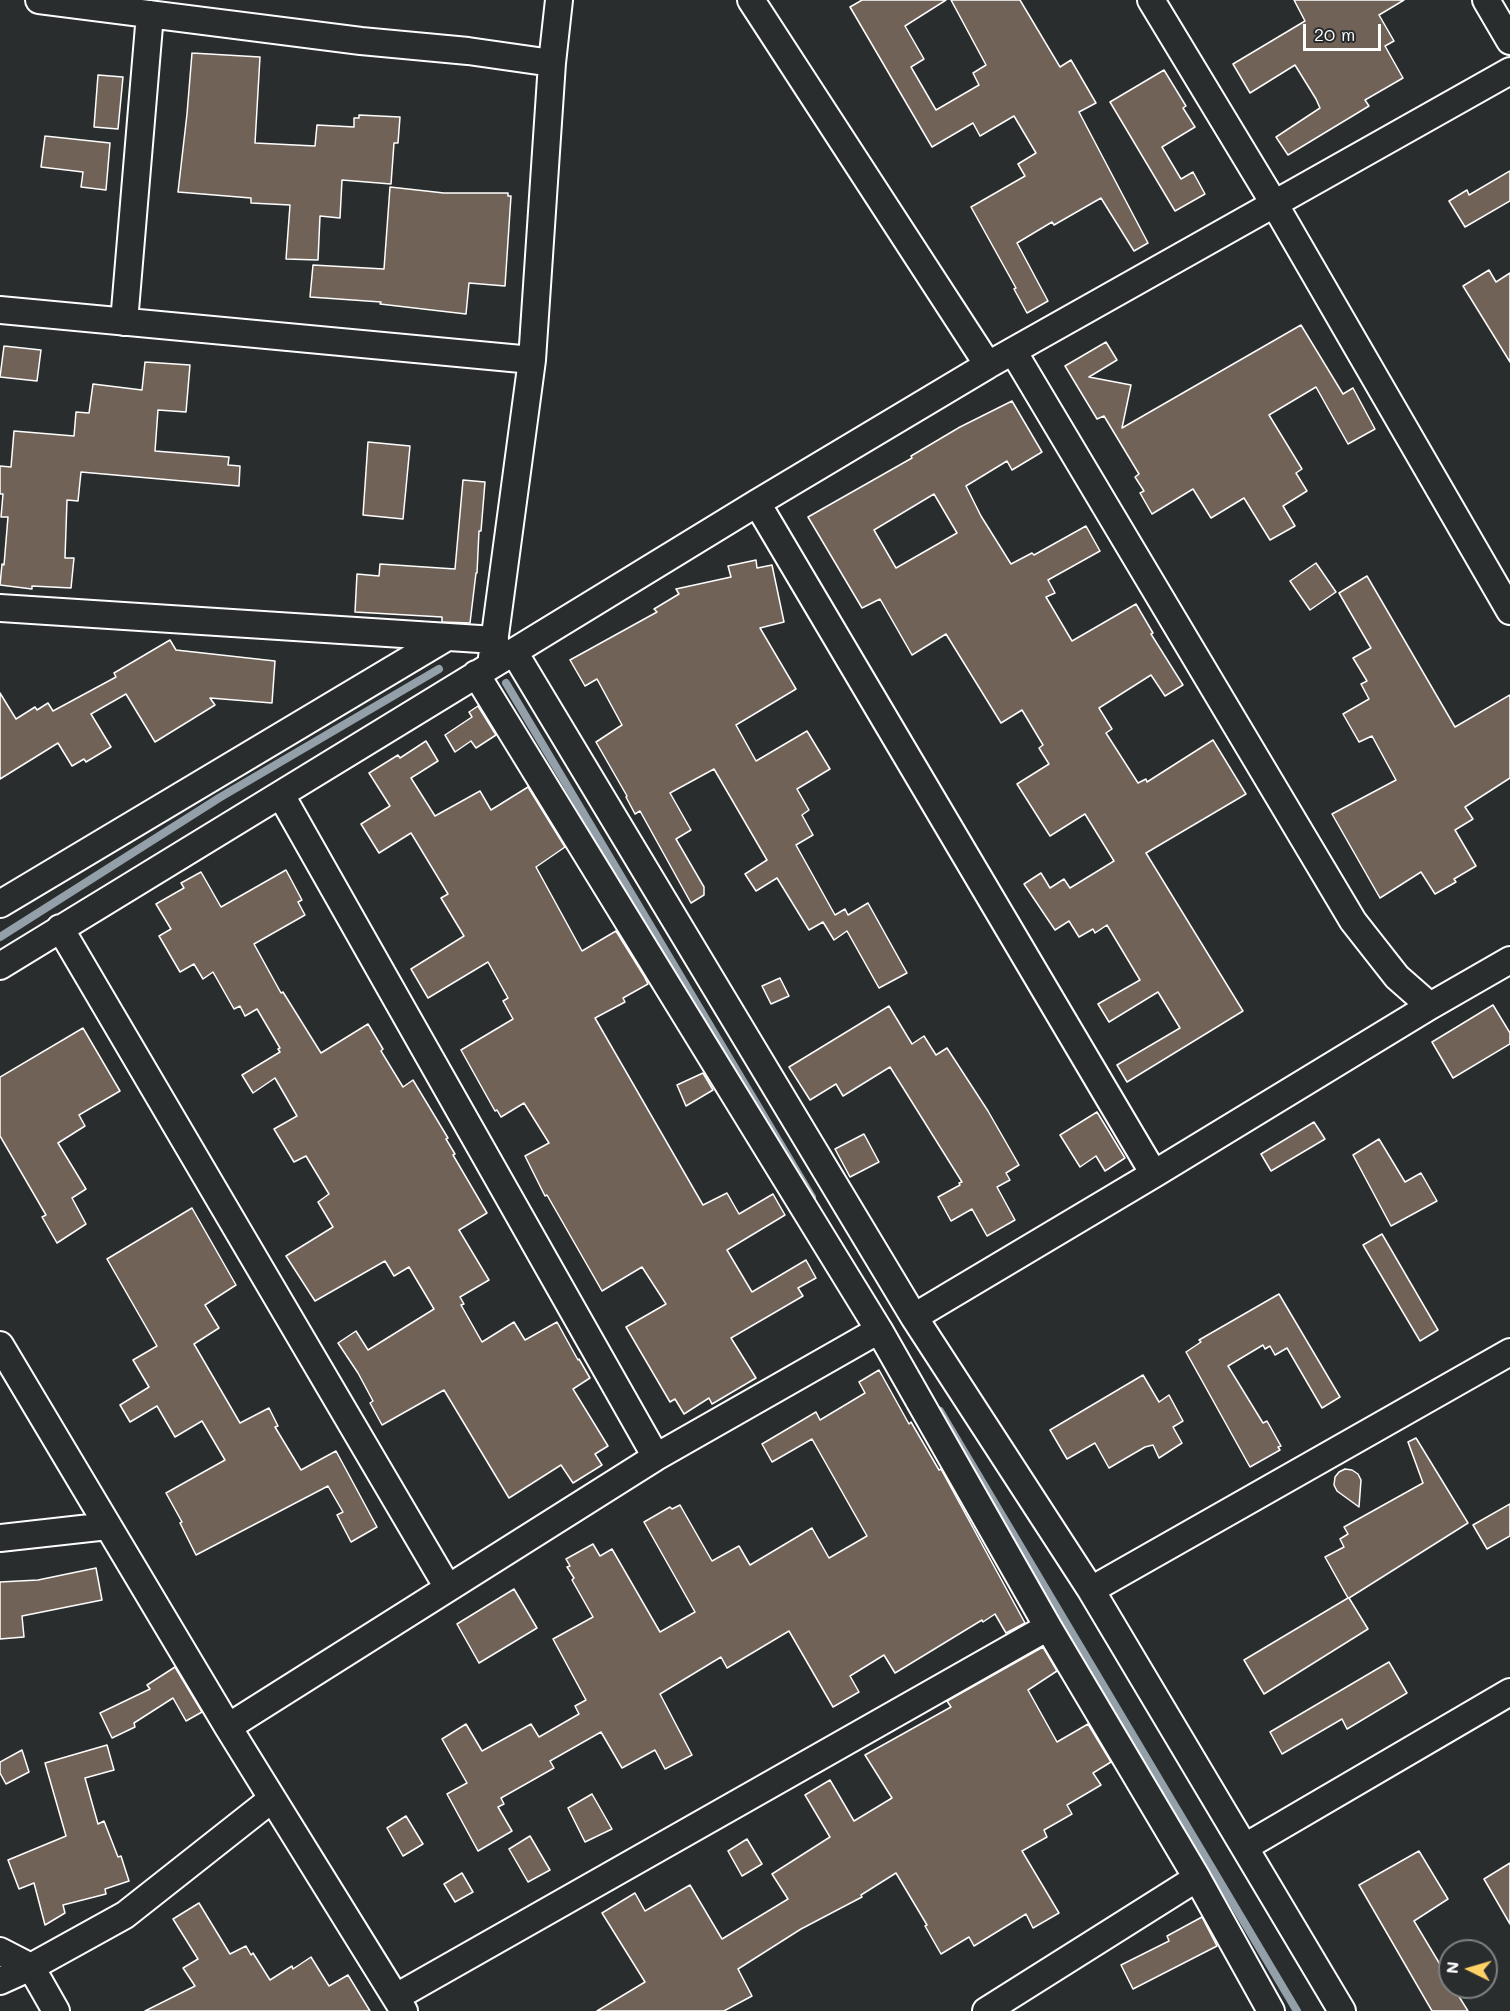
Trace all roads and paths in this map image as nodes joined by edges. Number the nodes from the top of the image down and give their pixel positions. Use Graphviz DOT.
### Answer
graph roads {
  1 [pos="39,0"];
  2 [pos="560,0"];
  3 [pos="751,0"];
  4 [pos="1151,0"];
  5 [pos="1486,0"];
  6 [pos="150,14"];
  7 [pos="1510,41"];
  8 [pos="552,63"];
  9 [pos="1510,71"];
  10 [pos="1275,204"];
  11 [pos="0,310"];
  12 [pos="124,322"];
  13 [pos="1013,351"];
  14 [pos="532,360"];
  15 [pos="988,365"];
  16 [pos="757,503"];
  17 [pos="0,608"];
  18 [pos="1510,611"];
  19 [pos="447,637"];
  20 [pos="494,658"];
  21 [pos="281,795"];
  22 [pos="0,904"];
  23 [pos="60,928"];
  24 [pos="1510,960"];
  25 [pos="0,966"];
  26 [pos="1430,1006"];
  27 [pos="1154,1174"];
  28 [pos="914,1317"];
  29 [pos="879,1330"];
  30 [pos="0,1345"];
  31 [pos="1510,1352"];
  32 [pos="656,1457"];
  33 [pos="108,1526"];
  34 [pos="0,1538"];
  35 [pos="448,1588"];
  36 [pos="1091,1590"];
  37 [pos="1048,1627"];
  38 [pos="1510,1692"];
  39 [pos="228,1727"];
  40 [pos="272,1799"];
  41 [pos="1245,1848"];
  42 [pos="1197,1878"];
  43 [pos="0,1951"];
  44 [pos="31,1967"];
  45 [pos="0,1981"];
  46 [pos="400,2004"];
  47 [pos="56,2011"];
  48 [pos="986,2011"];
  49 [pos="1271,2011"];
  50 [pos="1342,2011"];
  1 -- 6 [label="street"];
  2 -- 8 [label="street"];
  3 -- 15 [label="street"];
  4 -- 10 [label="street"];
  5 -- 7 [label="street"];
  6 -- 8 [label="street"];
  6 -- 12 [label="street"];
  8 -- 14 [label="street"];
  9 -- 10 [label="street"];
  10 -- 13 [label="street"];
  10 -- 18 [label="street"];
  11 -- 12 [label="street"];
  12 -- 14 [label="street"];
  13 -- 15 [label="street"];
  13 -- 26 [label="street"];
  14 -- 20 [label="street"];
  15 -- 16 [label="street"];
  16 -- 20 [label="street"];
  16 -- 27 [label="street"];
  17 -- 19 [label="street"];
  19 -- 20 [label="street"];
  19 -- 22 [label="street"];
  20 -- 21 [label="street"];
  20 -- 28 [label="street"];
  20 -- 29 [label="street"];
  21 -- 23 [label="street"];
  21 -- 32 [label="street"];
  23 -- 25 [label="street"];
  23 -- 35 [label="street"];
  24 -- 26 [label="street"];
  26 -- 27 [label="street"];
  27 -- 28 [label="street"];
  28 -- 36 [label="street"];
  29 -- 32 [label="street"];
  29 -- 37 [label="street"];
  30 -- 33 [label="street"];
  31 -- 36 [label="street"];
  32 -- 35 [label="street"];
  33 -- 34 [label="street"];
  33 -- 39 [label="street"];
  35 -- 39 [label="street"];
  36 -- 41 [label="street"];
  37 -- 42 [label="street"];
  37 -- 46 [label="street"];
  38 -- 41 [label="street"];
  39 -- 40 [label="street"];
  40 -- 44 [label="street"];
  40 -- 46 [label="street"];
  41 -- 50 [label="street"];
  42 -- 48 [label="street"];
  42 -- 49 [label="street"];
  43 -- 44 [label="street"];
  44 -- 45 [label="street"];
  44 -- 47 [label="street"];
}
